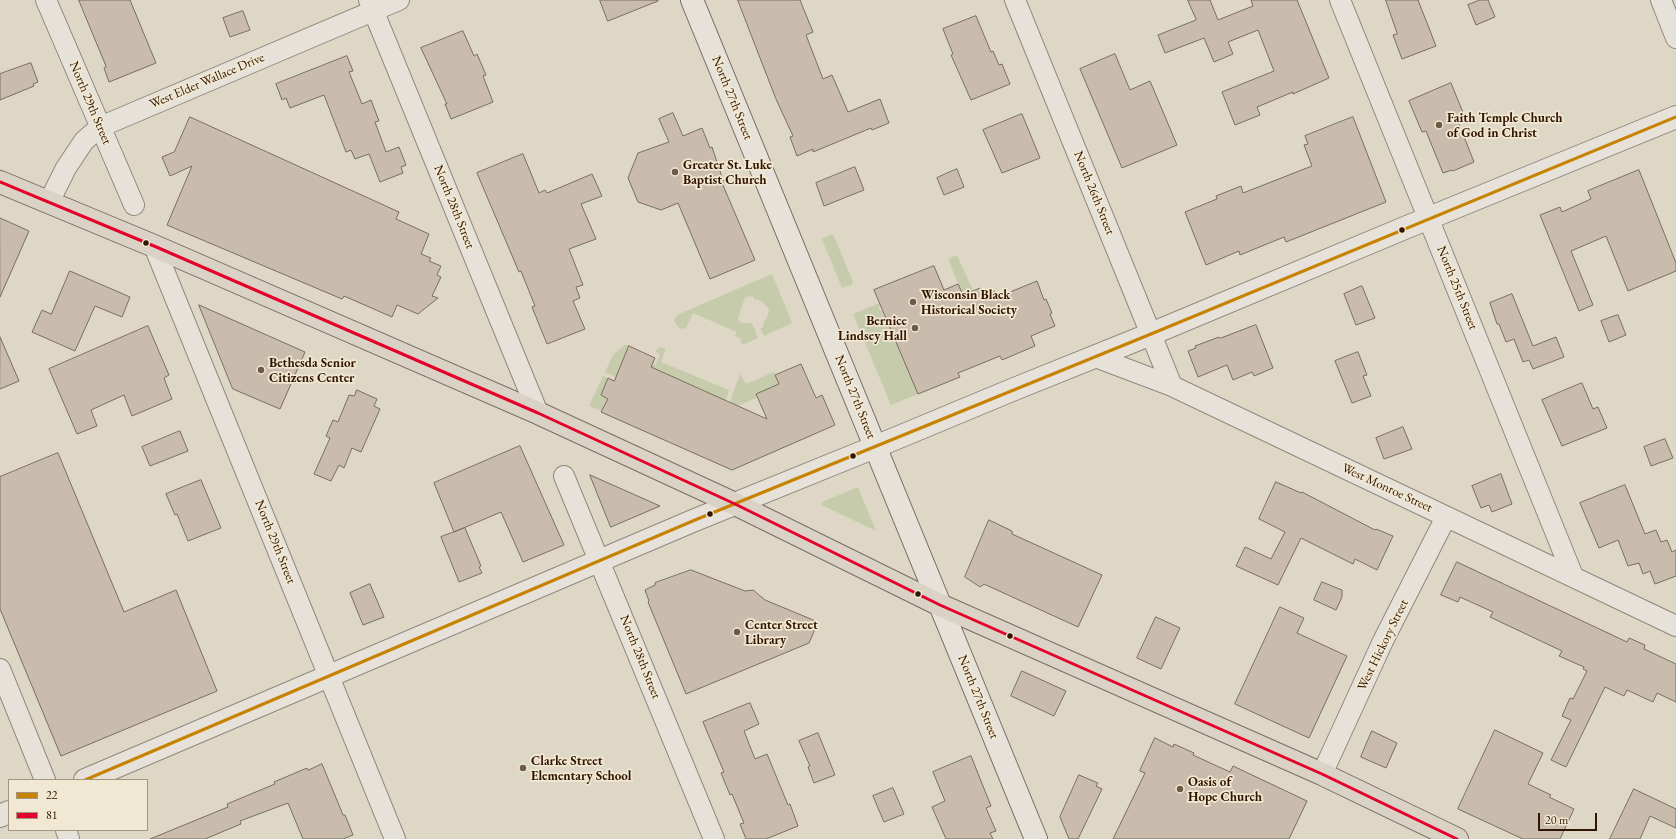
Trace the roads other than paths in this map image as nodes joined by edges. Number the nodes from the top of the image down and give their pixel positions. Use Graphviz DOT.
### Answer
graph roads {
  1 [pos="46,0"];
  2 [pos="399,0"];
  3 [pos="692,0"];
  4 [pos="1015,0"];
  5 [pos="1340,0"];
  6 [pos="1660,0"];
  7 [pos="372,5"];
  8 [pos="1676,38"];
  9 [pos="1676,117"];
  10 [pos="100,127"];
  11 [pos="0,182"];
  12 [pos="49,202"];
  13 [pos="134,206"];
  14 [pos="1429,218"];
  15 [pos="154,246"];
  16 [pos="1151,334"];
  17 [pos="1095,356"];
  18 [pos="1172,386"];
  19 [pos="538,413"];
  20 [pos="875,447"];
  21 [pos="564,476"];
  22 [pos="735,504"];
  23 [pos="1446,517"];
  24 [pos="600,560"];
  25 [pos="1573,576"];
  26 [pos="940,605"];
  27 [pos="1676,626"];
  28 [pos="0,668"];
  29 [pos="329,676"];
  30 [pos="1322,774"];
  31 [pos="45,779"];
  32 [pos="87,779"];
  33 [pos="395,839"];
  34 [pos="714,839"];
  35 [pos="1036,839"];
  36 [pos="1457,839"];
  1 -- 10 [label="street, North 29th Street"];
  2 -- 7 [label="street, West Elder Wallace Drive"];
  3 -- 20 [label="street, North 27th Street"];
  4 -- 16 [label="street, North 26th Street"];
  5 -- 14 [label="street, North 25th Street"];
  6 -- 8 [label="street"];
  7 -- 10 [label="street, West Elder Wallace Drive"];
  7 -- 19 [label="street, North 28th Street"];
  9 -- 14 [label="street"];
  10 -- 12 [label="street, West Elder Wallace Drive"];
  10 -- 13 [label="street, North 29th Street"];
  11 -- 12 [label="main road"];
  12 -- 15 [label="main road"];
  14 -- 16 [label="street"];
  14 -- 25 [label="street, North 25th Street"];
  15 -- 19 [label="main road"];
  15 -- 29 [label="street, North 29th Street"];
  16 -- 17 [label="street"];
  16 -- 18 [label="street, North 26th Street"];
  17 -- 18 [label="street, West Monroe Street"];
  17 -- 20 [label="street"];
  18 -- 23 [label="street, West Monroe Street"];
  19 -- 22 [label="main road"];
  20 -- 22 [label="street"];
  20 -- 26 [label="street, North 27th Street"];
  21 -- 24 [label="street, North 28th Street"];
  22 -- 24 [label="street"];
  22 -- 26 [label="main road"];
  23 -- 25 [label="street, West Monroe Street"];
  23 -- 30 [label="street, West Hickory Street"];
  24 -- 29 [label="street"];
  24 -- 34 [label="street, North 28th Street"];
  25 -- 27 [label="street, West Monroe Street"];
  26 -- 30 [label="main road"];
  26 -- 35 [label="street, North 27th Street"];
  28 -- 31 [label="street"];
  29 -- 32 [label="street"];
  29 -- 33 [label="street, North 29th Street"];
  30 -- 36 [label="main road"];
}
